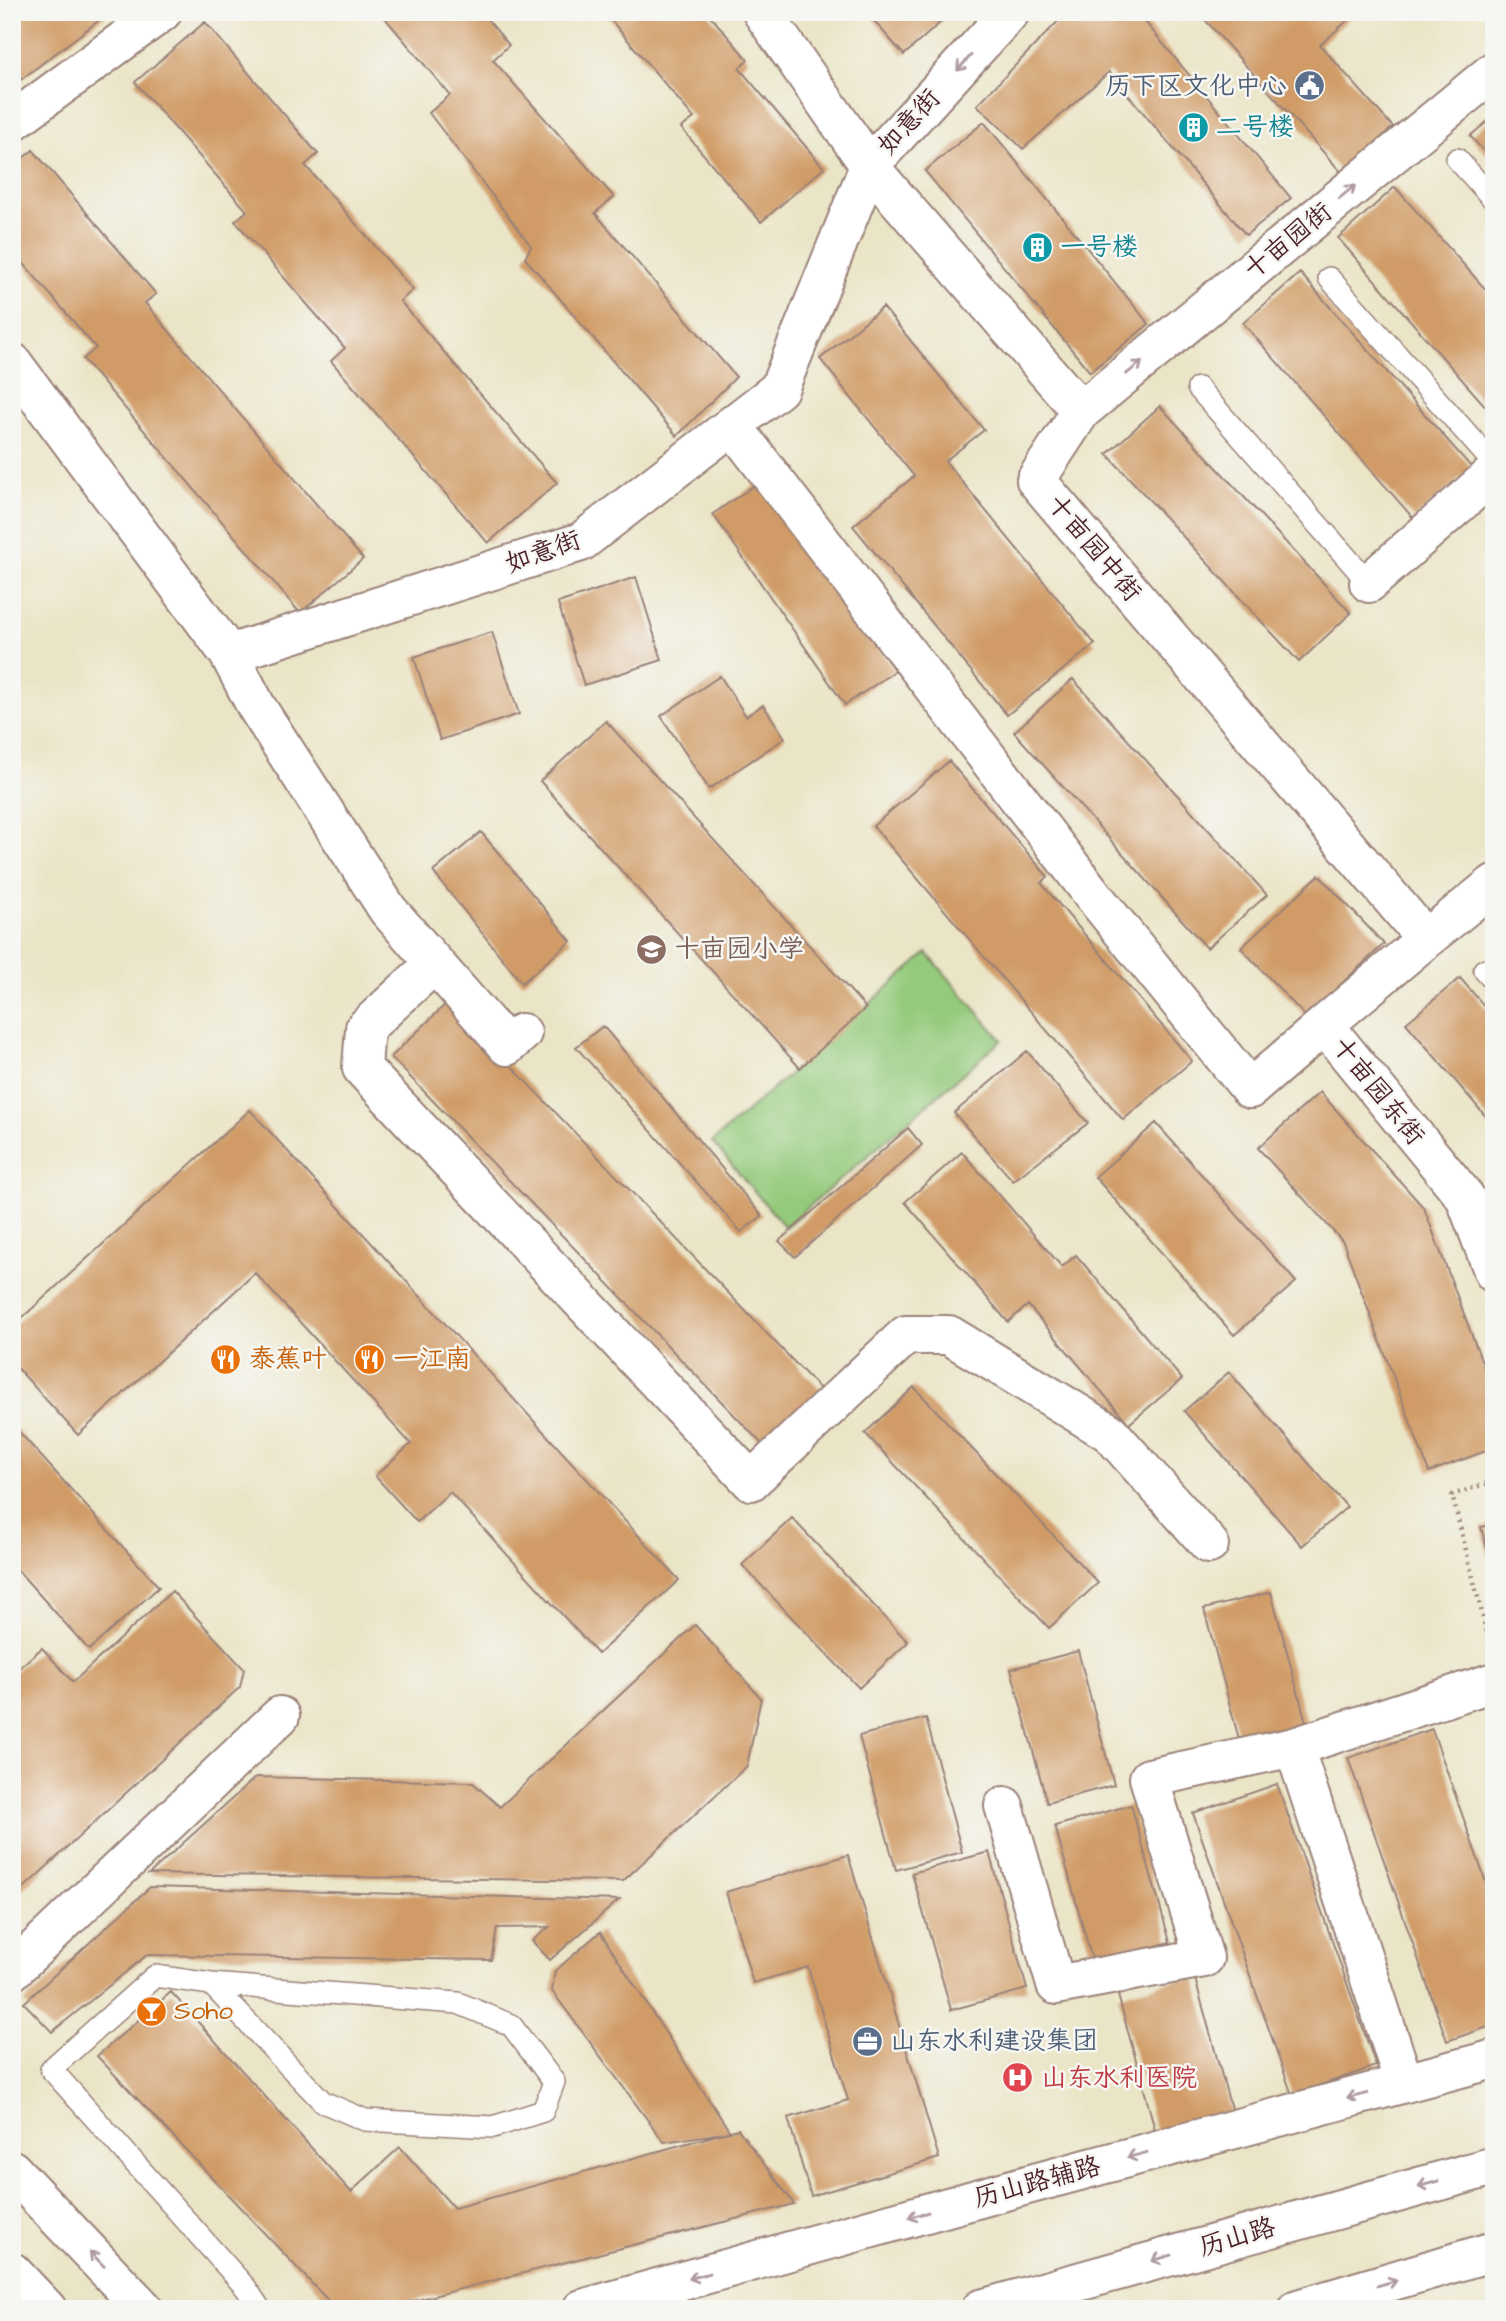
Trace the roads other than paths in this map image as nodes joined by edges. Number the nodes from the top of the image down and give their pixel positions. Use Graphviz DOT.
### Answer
graph roads {
  1 [pos="162,12"];
  2 [pos="762,12"];
  3 [pos="1010,12"];
  4 [pos="1494,71"];
  5 [pos="12,122"];
  6 [pos="1457,159"];
  7 [pos="869,166"];
  8 [pos="1494,200"];
  9 [pos="1329,278"];
  10 [pos="12,362"];
  11 [pos="1198,388"];
  12 [pos="1081,411"];
  13 [pos="732,425"];
  14 [pos="1494,464"];
  15 [pos="1494,473"];
  16 [pos="1369,583"];
  17 [pos="229,654"];
  18 [pos="1494,884"];
  19 [pos="1426,939"];
  20 [pos="434,964"];
  21 [pos="1324,1025"];
  22 [pos="522,1033"];
  23 [pos="1494,1273"];
  24 [pos="1209,1544"];
  25 [pos="1492,1664"];
  26 [pos="280,1716"];
  27 [pos="1294,1747"];
  28 [pos="1004,1806"];
  29 [pos="12,1970"];
  30 [pos="211,1984"];
  31 [pos="1494,2059"];
  32 [pos="1404,2083"];
  33 [pos="1494,2166"];
  34 [pos="12,2170"];
  35 [pos="1494,2251"];
  36 [pos="12,2272"];
  37 [pos="47,2309"];
  38 [pos="144,2309"];
  39 [pos="260,2309"];
  40 [pos="582,2309"];
  41 [pos="981,2309"];
  42 [pos="1298,2309"];
  1 -- 5 [label="street"];
  2 -- 7 [label="street"];
  3 -- 7 [label="street, 如意街, one-way"];
  12 -- 4 [label="street, 十亩园街, one-way"];
  6 -- 8 [label="lane"];
  7 -- 12 [label="street"];
  7 -- 13 [label="street, 如意街"];
  9 -- 14 [label="lane"];
  10 -- 17 [label="street"];
  11 -- 16 [label="lane"];
  12 -- 19 [label="street, 十亩园中街"];
  13 -- 17 [label="street, 如意街"];
  13 -- 21 [label="street"];
  15 -- 16 [label="street"];
  17 -- 20 [label="street"];
  18 -- 19 [label="street"];
  19 -- 21 [label="street, 十亩园东街"];
  20 -- 22 [label="street"];
  20 -- 24 [label="street"];
  21 -- 23 [label="street, 十亩园东街"];
  25 -- 27 [label="street"];
  26 -- 29 [label="street"];
  27 -- 28 [label="street"];
  27 -- 32 [label="street"];
  30 -- 30 [label="lane"];
  30 -- 39 [label="lane"];
  31 -- 32 [label="street, 历山路辅路"];
  32 -- 40 [label="street, 历山路辅路, one-way"];
  33 -- 41 [label="street, 历山路, one-way"];
  38 -- 34 [label="street, one-way"];
  42 -- 35 [label="street, one-way"];
  36 -- 37 [label="street"];
}
